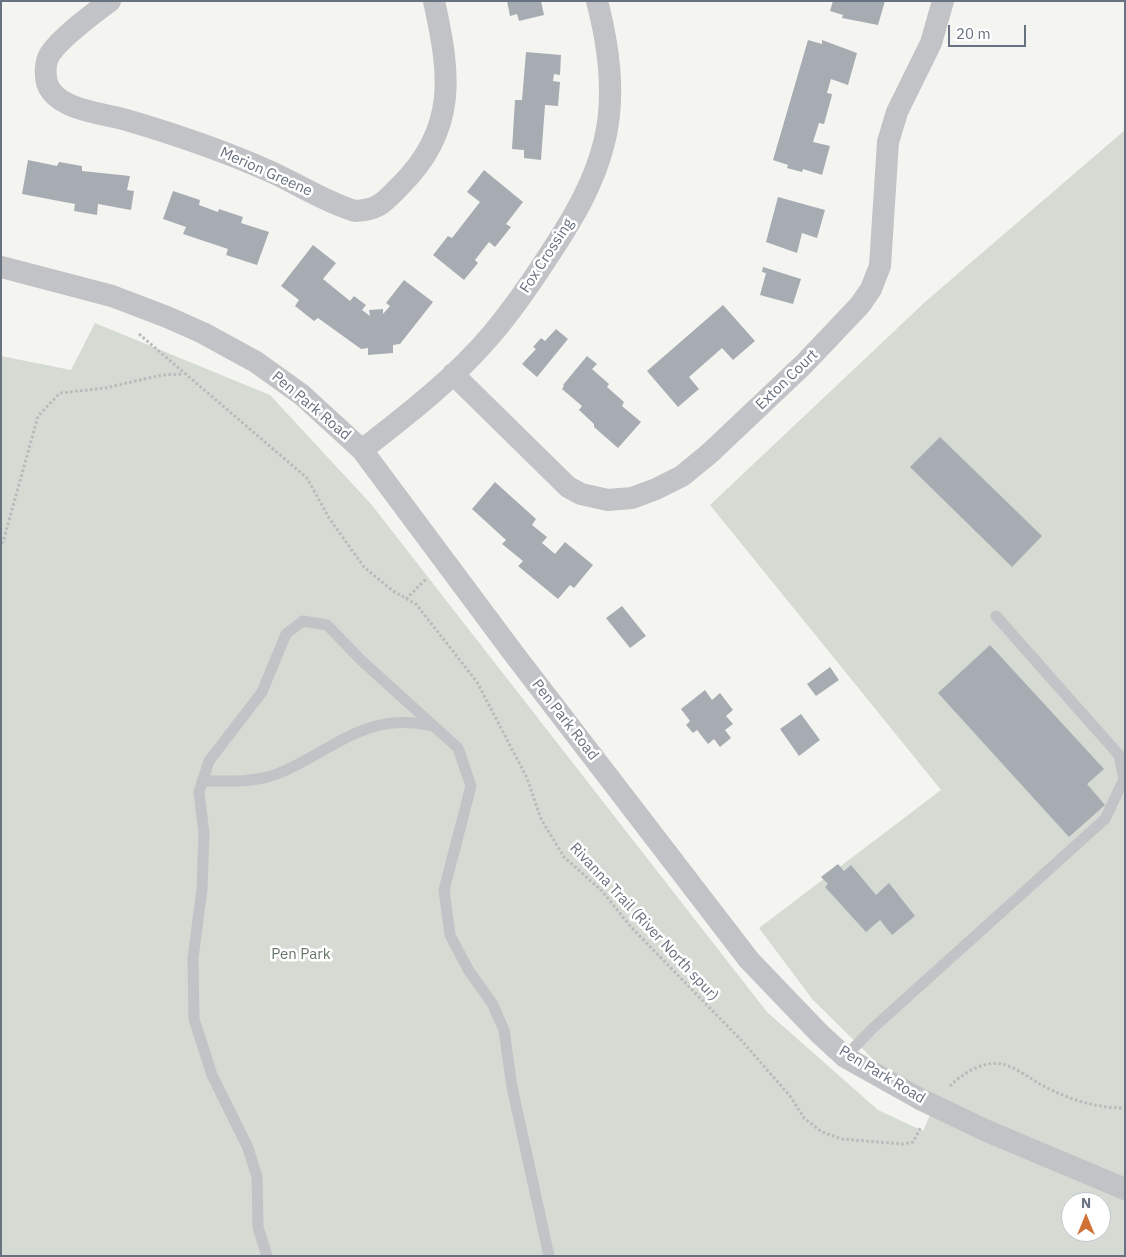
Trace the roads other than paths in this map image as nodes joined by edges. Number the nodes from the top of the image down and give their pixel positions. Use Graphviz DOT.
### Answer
graph roads {
  1 [pos="434,1"];
  2 [pos="596,1"];
  3 [pos="942,1"];
  4 [pos="109,2"];
  5 [pos="1,267"];
  6 [pos="453,374"];
  7 [pos="362,450"];
  8 [pos="996,616"];
  9 [pos="434,726"];
  10 [pos="202,781"];
  11 [pos="845,1057"];
  12 [pos="1125,1189"];
  13 [pos="267,1256"];
  14 [pos="549,1256"];
  1 -- 4 [label="street, Merion Greene"];
  2 -- 6 [label="street, Fox Crossing"];
  3 -- 6 [label="street, Exton Court"];
  5 -- 7 [label="street, Pen Park Road"];
  6 -- 7 [label="street, Fox Crossing"];
  7 -- 11 [label="street, Pen Park Road"];
  8 -- 11 [label="lane"];
  9 -- 10 [label="lane"];
  9 -- 10 [label="lane"];
  9 -- 14 [label="lane"];
  10 -- 13 [label="lane"];
  11 -- 12 [label="street, Pen Park Road"];
}
